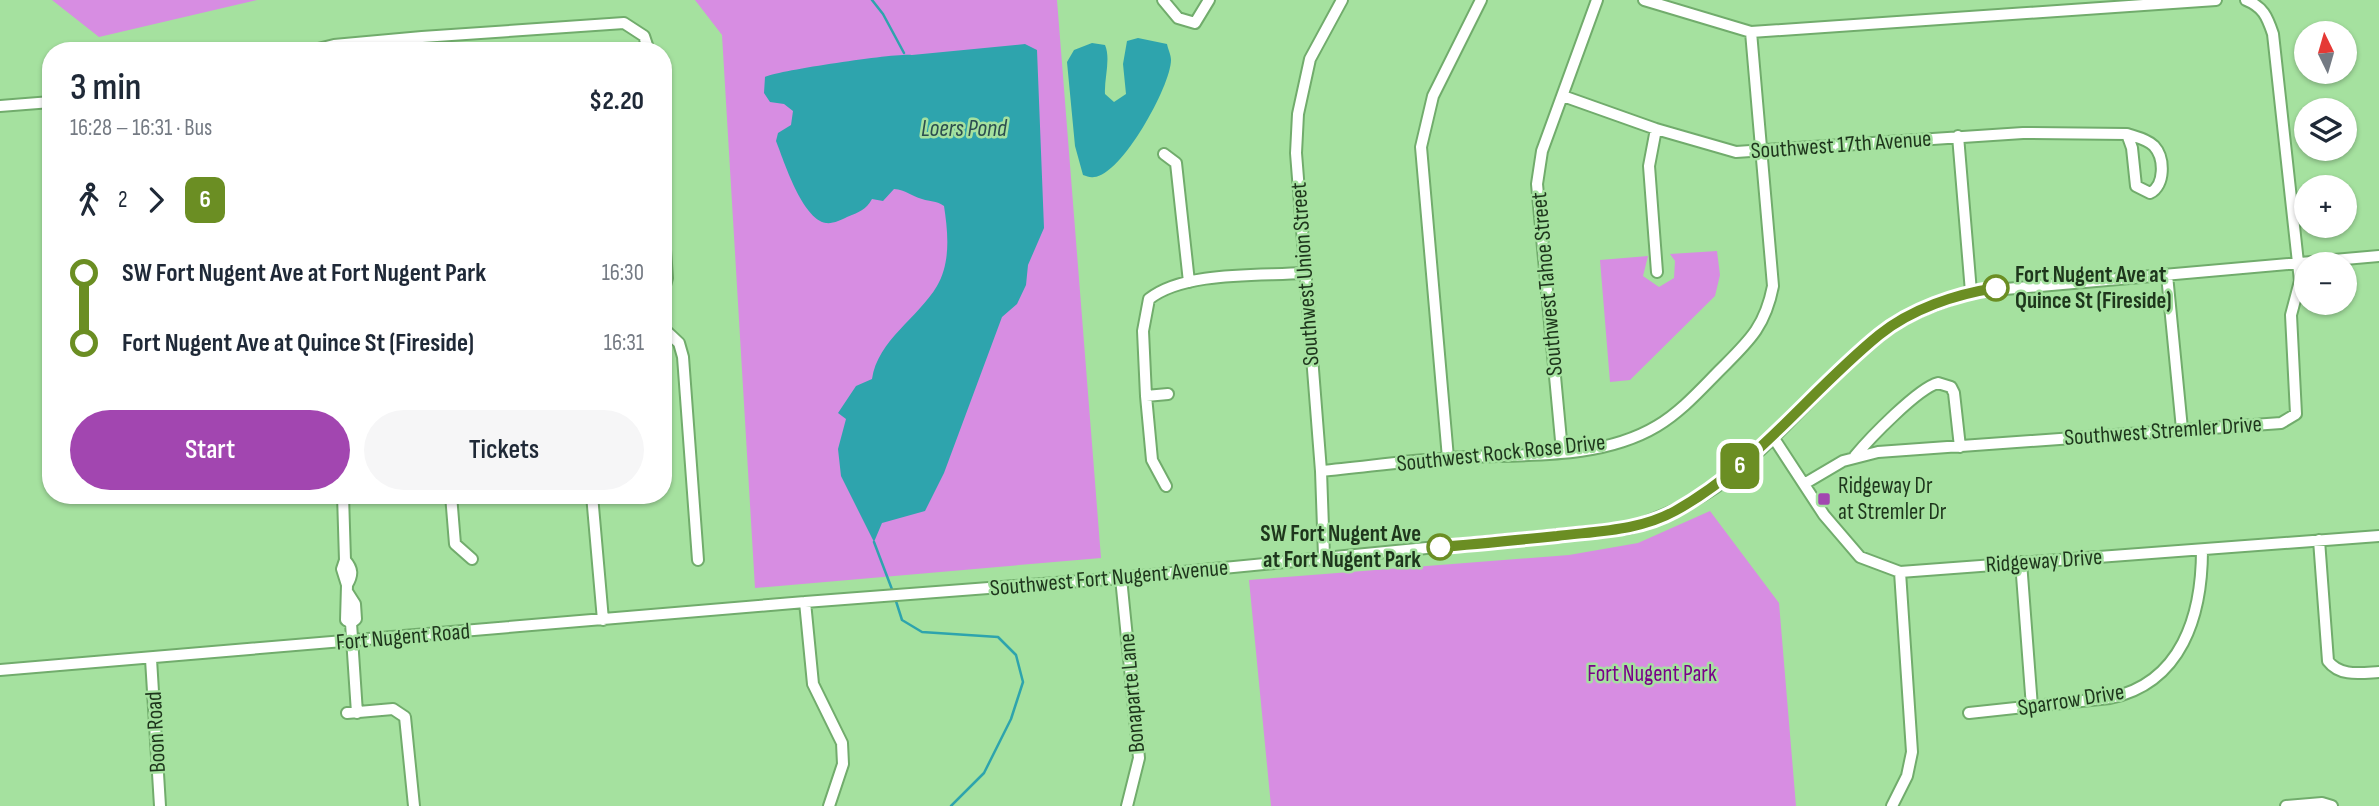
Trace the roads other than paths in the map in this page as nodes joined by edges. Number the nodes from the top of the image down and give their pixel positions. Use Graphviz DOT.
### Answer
graph roads {
  1 [pos="1163,0"];
  2 [pos="1209,0"];
  3 [pos="1342,0"];
  4 [pos="1480,0"];
  5 [pos="1597,0"];
  6 [pos="1644,0"];
  7 [pos="2216,0"];
  8 [pos="2245,0"];
  9 [pos="2078,4"];
  10 [pos="1751,32"];
  11 [pos="422,37"];
  12 [pos="367,42"];
  13 [pos="422,42"];
  14 [pos="646,42"];
  15 [pos="1563,96"];
  16 [pos="42,103"];
  17 [pos="0,106"];
  18 [pos="1656,129"];
  19 [pos="2127,134"];
  20 [pos="1958,136"];
  21 [pos="1760,151"];
  22 [pos="1164,154"];
  23 [pos="2298,252"];
  24 [pos="2379,256"];
  25 [pos="2357,258"];
  26 [pos="2294,263"];
  27 [pos="1303,272"];
  28 [pos="1657,272"];
  29 [pos="2167,275"];
  30 [pos="1189,282"];
  31 [pos="1970,292"];
  32 [pos="2294,304"];
  33 [pos="672,336"];
  34 [pos="1168,394"];
  35 [pos="1146,396"];
  36 [pos="2182,429"];
  37 [pos="1773,437"];
  38 [pos="1960,447"];
  39 [pos="1562,452"];
  40 [pos="1855,456"];
  41 [pos="1448,458"];
  42 [pos="1321,471"];
  43 [pos="1804,484"];
  44 [pos="1166,486"];
  45 [pos="344,504"];
  46 [pos="452,504"];
  47 [pos="593,504"];
  48 [pos="2379,536"];
  49 [pos="2319,540"];
  50 [pos="2202,550"];
  51 [pos="1324,556"];
  52 [pos="471,559"];
  53 [pos="698,560"];
  54 [pos="2021,562"];
  55 [pos="1900,572"];
  56 [pos="1121,578"];
  57 [pos="805,602"];
  58 [pos="603,620"];
  59 [pos="351,641"];
  60 [pos="151,659"];
  61 [pos="0,670"];
  62 [pos="2379,672"];
  63 [pos="2032,707"];
  64 [pos="1969,713"];
  65 [pos="160,806"];
  66 [pos="414,806"];
  67 [pos="829,806"];
  68 [pos="1127,806"];
  69 [pos="1892,806"];
  70 [pos="2286,806"];
  71 [pos="2332,806"];
  1 -- 2 [label="street"];
  3 -- 27 [label="street, Southwest Union Street"];
  4 -- 41 [label="street"];
  5 -- 15 [label="street, Southwest Tahoe Street"];
  6 -- 10 [label="street"];
  7 -- 9 [label="street"];
  8 -- 23 [label="street"];
  9 -- 10 [label="street"];
  10 -- 21 [label="street, Southwest Rock Rose Drive"];
  11 -- 12 [label="street"];
  11 -- 13 [label="street"];
  11 -- 14 [label="street"];
  15 -- 18 [label="street, Southwest 17th Avenue"];
  15 -- 39 [label="street, Southwest Tahoe Street"];
  16 -- 17 [label="street"];
  18 -- 21 [label="street, Southwest 17th Avenue"];
  18 -- 28 [label="street"];
  19 -- 19 [label="street, Southwest 17th Avenue"];
  19 -- 20 [label="street, Southwest 17th Avenue"];
  20 -- 21 [label="street, Southwest 17th Avenue"];
  20 -- 31 [label="street"];
  21 -- 39 [label="street, Southwest Rock Rose Drive"];
  22 -- 30 [label="street"];
  24 -- 25 [label="street, Southwest Fort Nugent Avenue"];
  26 -- 29 [label="street, Southwest Fort Nugent Avenue"];
  27 -- 30 [label="street"];
  27 -- 42 [label="street, Southwest Union Street"];
  29 -- 31 [label="street, Southwest Fort Nugent Avenue"];
  29 -- 36 [label="street"];
  30 -- 35 [label="street"];
  31 -- 37 [label="street, Southwest Fort Nugent Avenue"];
  32 -- 36 [label="street, Southwest Stremler Drive"];
  33 -- 53 [label="street"];
  34 -- 35 [label="street"];
  35 -- 44 [label="street"];
  36 -- 38 [label="street, Southwest Stremler Drive"];
  37 -- 43 [label="street, Ridgeway Drive"];
  37 -- 51 [label="street, Southwest Fort Nugent Avenue"];
  38 -- 40 [label="street, Southwest Stremler Drive"];
  38 -- 40 [label="street, Southwest Stremler Drive"];
  39 -- 41 [label="street, Southwest Rock Rose Drive"];
  40 -- 43 [label="street, Southwest Stremler Drive"];
  41 -- 42 [label="street, Southwest Rock Rose Drive"];
  42 -- 51 [label="street, Southwest Union Street"];
  43 -- 55 [label="street, Ridgeway Drive"];
  45 -- 59 [label="street"];
  46 -- 52 [label="street"];
  47 -- 58 [label="street"];
  48 -- 49 [label="street, Ridgeway Drive"];
  49 -- 50 [label="street, Ridgeway Drive"];
  49 -- 62 [label="street"];
  50 -- 54 [label="street, Ridgeway Drive"];
  50 -- 63 [label="street, Sparrow Drive"];
  51 -- 56 [label="street, Southwest Fort Nugent Avenue"];
  54 -- 55 [label="street, Ridgeway Drive"];
  54 -- 63 [label="street"];
  55 -- 69 [label="street"];
  56 -- 57 [label="street, Southwest Fort Nugent Avenue"];
  56 -- 68 [label="street, Bonaparte Lane"];
  57 -- 58 [label="street, Fort Nugent Road"];
  57 -- 67 [label="street"];
  58 -- 59 [label="street, Fort Nugent Road"];
  59 -- 60 [label="street, Fort Nugent Road"];
  59 -- 66 [label="street"];
  60 -- 61 [label="street, Fort Nugent Road"];
  60 -- 65 [label="street, Boon Road"];
  63 -- 64 [label="street, Sparrow Drive"];
  70 -- 71 [label="street"];
}
